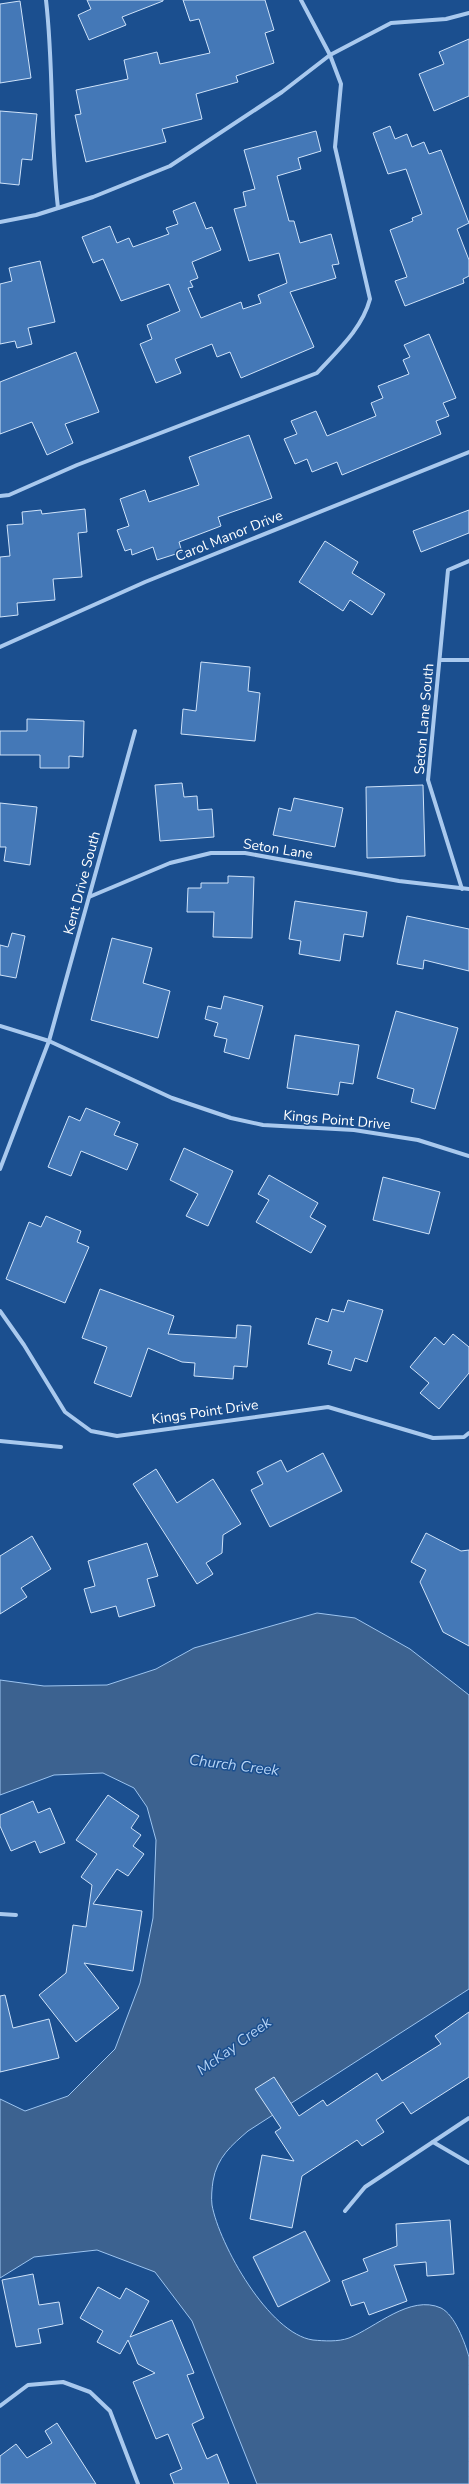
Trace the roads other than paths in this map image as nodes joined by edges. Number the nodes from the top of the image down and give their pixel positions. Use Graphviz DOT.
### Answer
graph roads {
  1 [pos="46,0"];
  2 [pos="302,0"];
  3 [pos="469,13"];
  4 [pos="330,55"];
  5 [pos="58,208"];
  6 [pos="0,222"];
  7 [pos="469,452"];
  8 [pos="0,496"];
  9 [pos="469,561"];
  10 [pos="0,647"];
  11 [pos="440,660"];
  12 [pos="469,660"];
  13 [pos="135,730"];
  14 [pos="462,889"];
  15 [pos="469,889"];
  16 [pos="90,897"];
  17 [pos="0,1026"];
  18 [pos="49,1041"];
  19 [pos="469,1156"];
  20 [pos="0,1169"];
  21 [pos="0,1311"];
  22 [pos="469,1433"];
  23 [pos="0,1441"];
  24 [pos="61,1447"];
  25 [pos="0,1914"];
  26 [pos="16,1915"];
  27 [pos="469,2118"];
  28 [pos="434,2142"];
  29 [pos="469,2163"];
  30 [pos="345,2211"];
  31 [pos="0,2406"];
  32 [pos="138,2484"];
  1 -- 5 [label="street"];
  2 -- 4 [label="street"];
  3 -- 4 [label="street"];
  4 -- 5 [label="street"];
  4 -- 8 [label="street"];
  5 -- 6 [label="street"];
  7 -- 10 [label="street, Carol Manor Drive"];
  9 -- 11 [label="street, Seton Lane South"];
  11 -- 12 [label="street"];
  11 -- 14 [label="street, Seton Lane South"];
  13 -- 16 [label="street, Kent Drive South"];
  14 -- 15 [label="street, Seton Lane"];
  14 -- 16 [label="street, Seton Lane"];
  16 -- 18 [label="street, Kent Drive South"];
  17 -- 18 [label="street, Kings Point Drive"];
  18 -- 19 [label="street, Kings Point Drive"];
  18 -- 20 [label="street, Kent Drive South"];
  21 -- 22 [label="street, Kings Point Drive"];
  23 -- 24 [label="street"];
  25 -- 26 [label="street"];
  27 -- 28 [label="street"];
  28 -- 29 [label="street"];
  28 -- 30 [label="street"];
  31 -- 32 [label="street"];
}
